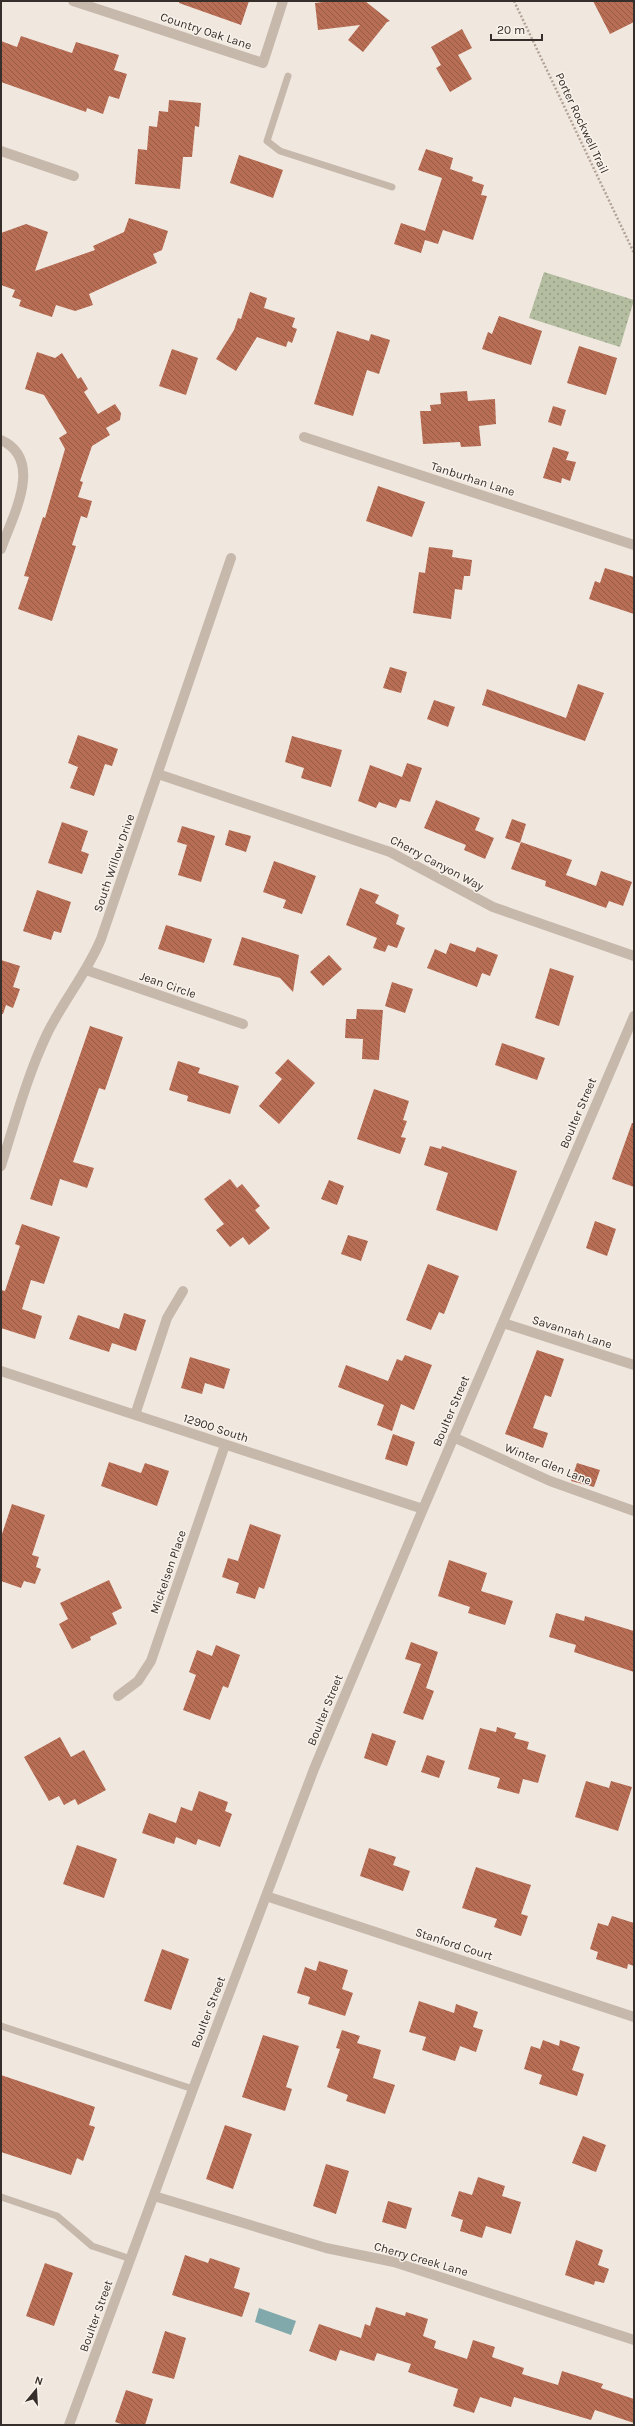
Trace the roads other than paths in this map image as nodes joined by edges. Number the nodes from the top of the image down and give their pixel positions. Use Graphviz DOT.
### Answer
graph roads {
  1 [pos="72,1"];
  2 [pos="283,1"];
  3 [pos="288,76"];
  4 [pos="1,151"];
  5 [pos="74,176"];
  6 [pos="392,186"];
  7 [pos="304,438"];
  8 [pos="1,440"];
  9 [pos="634,545"];
  10 [pos="1,550"];
  11 [pos="231,558"];
  12 [pos="158,774"];
  13 [pos="634,956"];
  14 [pos="86,970"];
  15 [pos="634,1016"];
  16 [pos="242,1024"];
  17 [pos="1,1166"];
  18 [pos="183,1291"];
  19 [pos="502,1323"];
  20 [pos="634,1365"];
  21 [pos="1,1371"];
  22 [pos="135,1415"];
  23 [pos="453,1437"];
  24 [pos="225,1445"];
  25 [pos="423,1509"];
  26 [pos="634,1511"];
  27 [pos="118,1696"];
  28 [pos="266,1896"];
  29 [pos="634,2017"];
  30 [pos="1,2026"];
  31 [pos="193,2089"];
  32 [pos="154,2196"];
  33 [pos="1,2197"];
  34 [pos="131,2259"];
  35 [pos="634,2340"];
  36 [pos="69,2425"];
  1 -- 2 [label="street, Country Oak Lane"];
  3 -- 6 [label="lane"];
  4 -- 5 [label="street"];
  7 -- 9 [label="street, Tanburhan Lane"];
  8 -- 10 [label="street"];
  11 -- 12 [label="street, South Willow Drive"];
  12 -- 13 [label="street, Cherry Canyon Way"];
  12 -- 14 [label="street, South Willow Drive"];
  14 -- 16 [label="street, Jean Circle"];
  14 -- 17 [label="street, South Willow Drive"];
  15 -- 19 [label="street, Boulter Street"];
  18 -- 22 [label="street"];
  19 -- 20 [label="street, Savannah Lane"];
  19 -- 23 [label="street, Boulter Street"];
  21 -- 22 [label="street, 12900 South"];
  22 -- 24 [label="street, 12900 South"];
  23 -- 25 [label="street, Boulter Street"];
  23 -- 26 [label="street, Winter Glen Lane"];
  24 -- 25 [label="street, 12900 South"];
  24 -- 27 [label="street, Mickelsen Place"];
  25 -- 28 [label="street, Boulter Street"];
  28 -- 29 [label="street, Stanford Court"];
  28 -- 31 [label="street, Boulter Street"];
  30 -- 31 [label="lane"];
  31 -- 32 [label="street, Boulter Street"];
  32 -- 34 [label="street, Boulter Street"];
  32 -- 35 [label="street, Cherry Creek Lane"];
  33 -- 34 [label="lane"];
  34 -- 36 [label="street, Boulter Street"];
}
